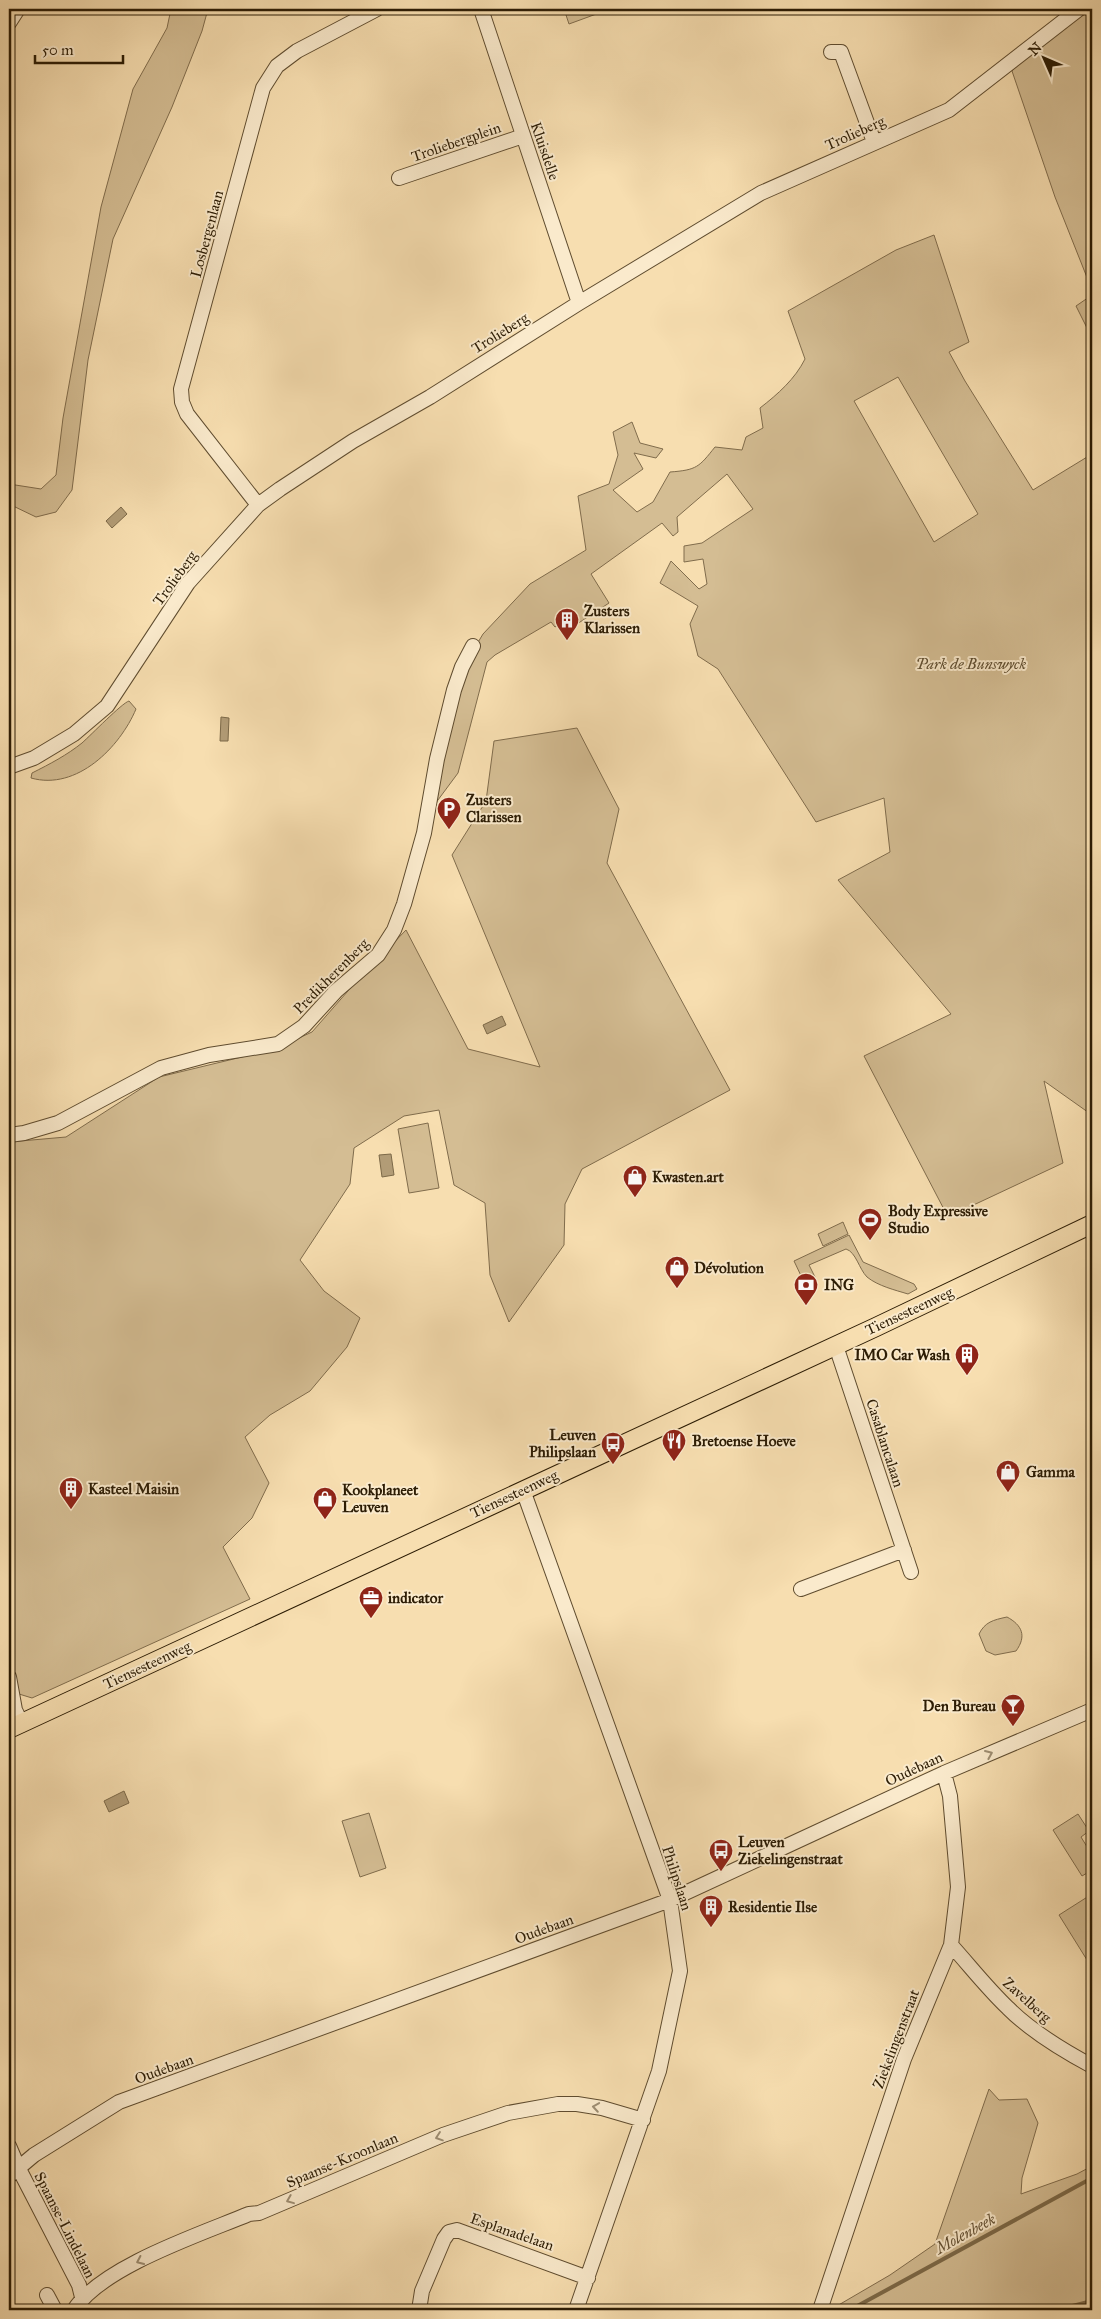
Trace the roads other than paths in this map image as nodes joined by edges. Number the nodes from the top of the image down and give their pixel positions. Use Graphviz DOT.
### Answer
graph roads {
  1 [pos="18,9"];
  2 [pos="377,9"];
  3 [pos="481,9"];
  4 [pos="1079,9"];
  5 [pos="9,23"];
  6 [pos="830,52"];
  7 [pos="522,136"];
  8 [pos="874,142"];
  9 [pos="399,178"];
  10 [pos="579,302"];
  11 [pos="258,505"];
  12 [pos="473,646"];
  13 [pos="9,767"];
  14 [pos="9,1135"];
  15 [pos="1092,1224"];
  16 [pos="1092,1234"];
  17 [pos="1047,1246"];
  18 [pos="836,1346"];
  19 [pos="523,1490"];
  20 [pos="904,1550"];
  21 [pos="912,1572"];
  22 [pos="801,1588"];
  23 [pos="9,1676"];
  24 [pos="1092,1710"];
  25 [pos="15,1727"];
  26 [pos="944,1773"];
  27 [pos="670,1900"];
  28 [pos="951,1945"];
  29 [pos="1092,2066"];
  30 [pos="643,2120"];
  31 [pos="9,2146"];
  32 [pos="13,2172"];
  33 [pos="588,2278"];
  34 [pos="47,2295"];
  35 [pos="82,2297"];
  36 [pos="55,2310"];
  37 [pos="74,2310"];
  38 [pos="419,2310"];
  39 [pos="576,2310"];
  40 [pos="820,2310"];
  1 -- 5 [label="street"];
  2 -- 11 [label="street, Losbergenlaan"];
  3 -- 7 [label="street, Kluisdelle"];
  4 -- 8 [label="street, Trolieberg"];
  6 -- 8 [label="street"];
  7 -- 9 [label="street, Troliebergplein"];
  7 -- 10 [label="street, Kluisdelle"];
  8 -- 10 [label="street, Trolieberg"];
  10 -- 11 [label="street, Trolieberg"];
  11 -- 13 [label="street, Trolieberg"];
  12 -- 14 [label="street, Predikherenberg"];
  15 -- 17 [label="main road, Tiensesteenweg"];
  16 -- 17 [label="main road, Tiensesteenweg"];
  17 -- 18 [label="main road, Tiensesteenweg"];
  18 -- 19 [label="main road, Tiensesteenweg"];
  18 -- 20 [label="street, Casablancalaan"];
  19 -- 25 [label="main road, Tiensesteenweg"];
  19 -- 27 [label="street, Philipslaan"];
  20 -- 21 [label="street, Casablancalaan"];
  20 -- 22 [label="street"];
  23 -- 25 [label="street"];
  26 -- 24 [label="street, Oudebaan, one-way"];
  26 -- 27 [label="street, Oudebaan"];
  26 -- 28 [label="street, Ziekelingenstraat"];
  27 -- 30 [label="street, Philipslaan"];
  27 -- 32 [label="street, Oudebaan"];
  28 -- 29 [label="street, Zavelberg"];
  28 -- 40 [label="street, Ziekelingenstraat"];
  30 -- 33 [label="street, Philipslaan"];
  30 -- 35 [label="street, Spaanse-Kroonlaan, one-way"];
  31 -- 32 [label="street, Spaanse-Lindelaan"];
  32 -- 35 [label="street, Spaanse-Lindelaan"];
  33 -- 38 [label="street, Esplanadelaan"];
  33 -- 39 [label="street, Philipslaan"];
  34 -- 36 [label="street"];
  35 -- 37 [label="street, Spaanse-Kroonlaan"];
}
